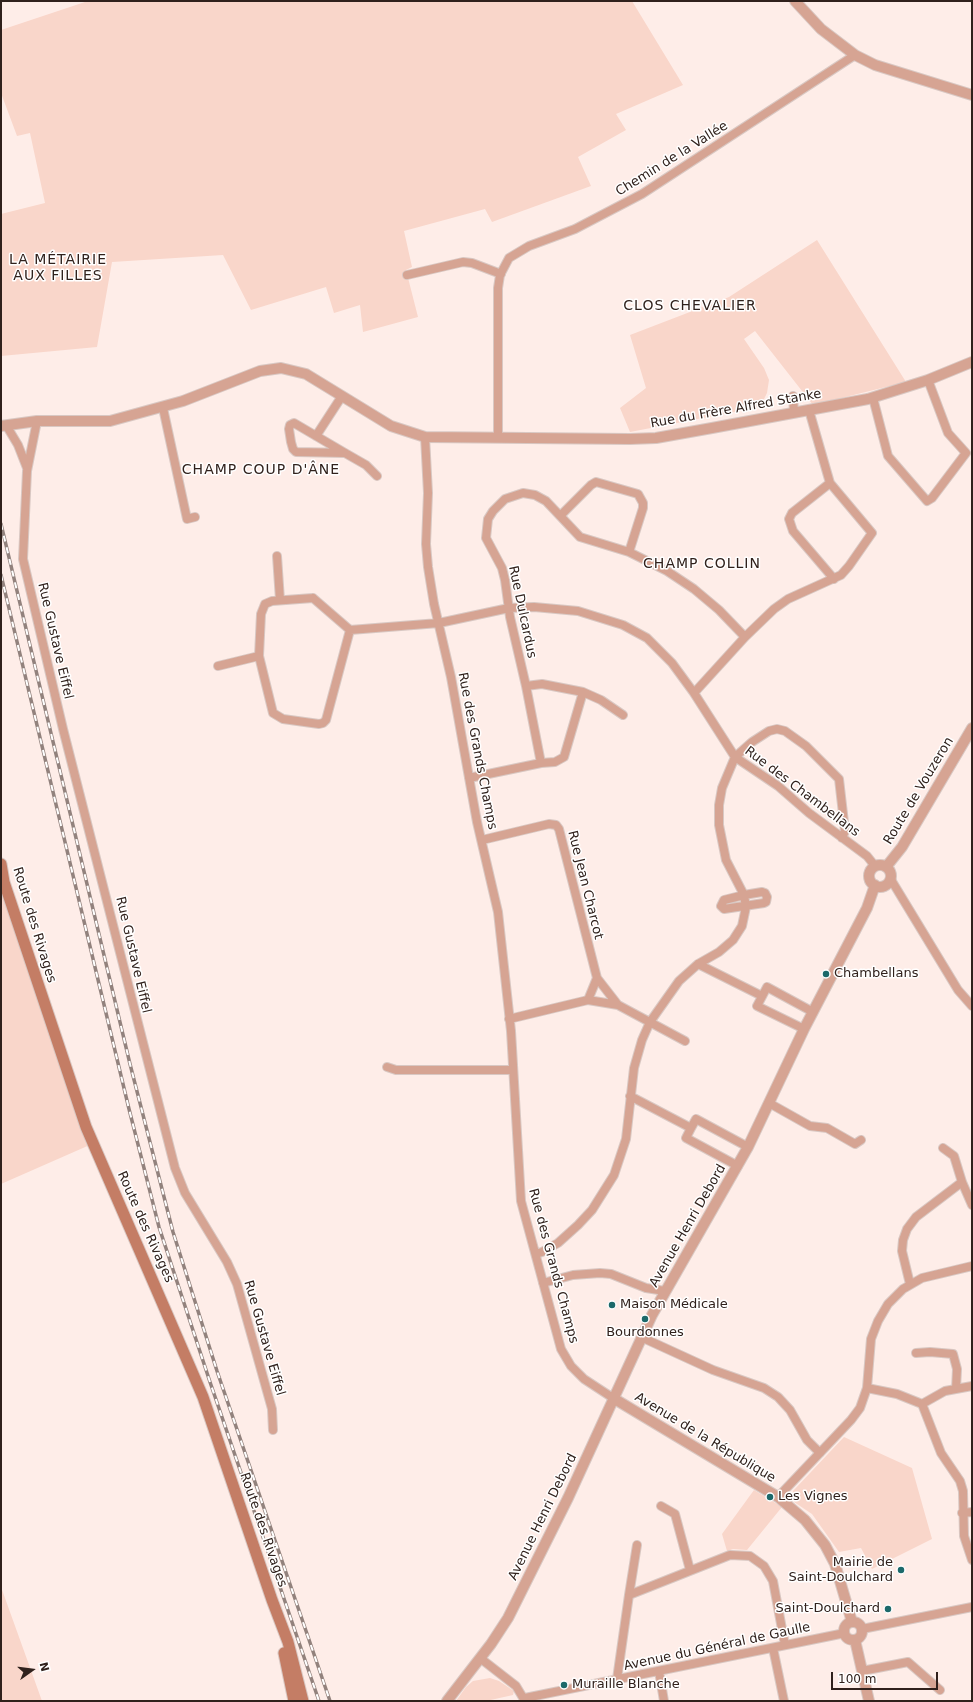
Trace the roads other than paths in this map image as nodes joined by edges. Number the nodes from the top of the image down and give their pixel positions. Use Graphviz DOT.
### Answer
graph roads {
  1 [pos="795,1"];
  2 [pos="855,55"];
  3 [pos="972,95"];
  4 [pos="407,274"];
  5 [pos="500,274"];
  6 [pos="972,362"];
  7 [pos="928,380"];
  8 [pos="342,396"];
  9 [pos="793,396"];
  10 [pos="873,398"];
  11 [pos="163,408"];
  12 [pos="809,410"];
  13 [pos="794,412"];
  14 [pos="37,421"];
  15 [pos="3,425"];
  16 [pos="316,436"];
  17 [pos="425,437"];
  18 [pos="498,438"];
  19 [pos="330,445"];
  20 [pos="327,453"];
  21 [pos="345,453"];
  22 [pos="27,471"];
  23 [pos="377,476"];
  24 [pos="830,483"];
  25 [pos="560,516"];
  26 [pos="195,517"];
  27 [pos="629,552"];
  28 [pos="277,556"];
  29 [pos="834,579"];
  30 [pos="280,600"];
  31 [pos="509,608"];
  32 [pos="439,623"];
  33 [pos="350,630"];
  34 [pos="745,637"];
  35 [pos="259,656"];
  36 [pos="218,666"];
  37 [pos="526,686"];
  38 [pos="583,692"];
  39 [pos="694,693"];
  40 [pos="623,715"];
  41 [pos="972,728"];
  42 [pos="735,757"];
  43 [pos="541,763"];
  44 [pos="469,778"];
  45 [pos="842,838"];
  46 [pos="482,840"];
  47 [pos="1,864"];
  48 [pos="875,866"];
  49 [pos="886,867"];
  50 [pos="890,878"];
  51 [pos="875,885"];
  52 [pos="744,894"];
  53 [pos="746,907"];
  54 [pos="698,964"];
  55 [pos="597,978"];
  56 [pos="762,996"];
  57 [pos="588,1000"];
  58 [pos="618,1005"];
  59 [pos="972,1006"];
  60 [pos="813,1012"];
  61 [pos="509,1019"];
  62 [pos="650,1022"];
  63 [pos="804,1029"];
  64 [pos="685,1041"];
  65 [pos="387,1066"];
  66 [pos="513,1070"];
  67 [pos="630,1096"];
  68 [pos="769,1103"];
  69 [pos="691,1128"];
  70 [pos="861,1140"];
  71 [pos="748,1147"];
  72 [pos="943,1148"];
  73 [pos="738,1166"];
  74 [pos="962,1182"];
  75 [pos="972,1205"];
  76 [pos="536,1254"];
  77 [pos="972,1266"];
  78 [pos="543,1283"];
  79 [pos="910,1284"];
  80 [pos="665,1290"];
  81 [pos="642,1337"];
  82 [pos="916,1353"];
  83 [pos="972,1386"];
  84 [pos="867,1388"];
  85 [pos="956,1389"];
  86 [pos="613,1398"];
  87 [pos="922,1404"];
  88 [pos="273,1430"];
  89 [pos="820,1453"];
  90 [pos="778,1497"];
  91 [pos="661,1506"];
  92 [pos="972,1512"];
  93 [pos="962,1513"];
  94 [pos="638,1545"];
  95 [pos="972,1560"];
  96 [pos="690,1570"];
  97 [pos="629,1595"];
  98 [pos="272,1600"];
  99 [pos="972,1607"];
  100 [pos="852,1622"];
  101 [pos="862,1630"];
  102 [pos="844,1633"];
  103 [pos="855,1640"];
  104 [pos="785,1645"];
  105 [pos="773,1648"];
  106 [pos="480,1658"];
  107 [pos="659,1671"];
  108 [pos="862,1671"];
  109 [pos="617,1679"];
  110 [pos="940,1690"];
  111 [pos="525,1699"];
  112 [pos="294,1701"];
  113 [pos="303,1701"];
  114 [pos="446,1701"];
  115 [pos="664,1701"];
  116 [pos="784,1701"];
  117 [pos="869,1701"];
  1 -- 2 [label="street"];
  2 -- 3 [label="street"];
  2 -- 5 [label="street, Chemin de la Vallée"];
  4 -- 5 [label="street"];
  5 -- 18 [label="street, Chemin de la Vallée"];
  6 -- 7 [label="street, Rue du Frère Alfred Stanke"];
  7 -- 10 [label="street, Rue du Frère Alfred Stanke"];
  7 -- 10 [label="street"];
  8 -- 11 [label="street, Rue du Frère Alfred Stanke"];
  8 -- 16 [label="street"];
  8 -- 17 [label="street, Rue du Frère Alfred Stanke"];
  9 -- 13 [label="street"];
  10 -- 12 [label="street, Rue du Frère Alfred Stanke"];
  11 -- 14 [label="street, Rue du Frère Alfred Stanke"];
  11 -- 26 [label="street"];
  12 -- 13 [label="street, Rue du Frère Alfred Stanke"];
  12 -- 24 [label="street"];
  13 -- 18 [label="street, Rue du Frère Alfred Stanke"];
  14 -- 15 [label="street, Rue du Frère Alfred Stanke"];
  14 -- 22 [label="street, Rue Gustave Eiffel"];
  15 -- 22 [label="street, Rue Gustave Eiffel"];
  16 -- 19 [label="street"];
  16 -- 20 [label="street"];
  17 -- 18 [label="street, Rue du Frère Alfred Stanke"];
  17 -- 32 [label="street, Rue des Grands Champs"];
  19 -- 20 [label="street"];
  19 -- 21 [label="street"];
  20 -- 21 [label="street"];
  21 -- 23 [label="street"];
  22 -- 88 [label="street, Rue Gustave Eiffel"];
  24 -- 29 [label="street"];
  24 -- 29 [label="street"];
  25 -- 27 [label="street, Rue Dulcardus"];
  25 -- 27 [label="street"];
  25 -- 31 [label="street, Rue Dulcardus"];
  27 -- 34 [label="street, Rue Dulcardus"];
  28 -- 30 [label="street"];
  29 -- 34 [label="street"];
  30 -- 33 [label="street"];
  30 -- 35 [label="street"];
  31 -- 32 [label="street, Rue des Chambellans"];
  31 -- 37 [label="street, Rue Dulcardus"];
  31 -- 39 [label="street, Rue des Chambellans"];
  32 -- 33 [label="street, Rue des Chambellans"];
  32 -- 44 [label="street, Rue des Grands Champs"];
  33 -- 35 [label="street"];
  34 -- 39 [label="street"];
  35 -- 36 [label="street"];
  37 -- 38 [label="street"];
  37 -- 43 [label="street, Rue Dulcardus"];
  38 -- 40 [label="street"];
  38 -- 43 [label="street"];
  39 -- 42 [label="street, Rue des Chambellans"];
  41 -- 49 [label="street, Route de Vouzeron"];
  42 -- 45 [label="street, Rue des Chambellans"];
  42 -- 45 [label="street"];
  42 -- 52 [label="street"];
  43 -- 44 [label="street"];
  44 -- 46 [label="street, Rue des Grands Champs"];
  45 -- 48 [label="street, Rue des Chambellans"];
  46 -- 55 [label="street, Rue Jean Charcot"];
  46 -- 61 [label="street, Rue des Grands Champs"];
  47 -- 98 [label="main road, Route des Rivages"];
  48 -- 49 [label="street"];
  48 -- 51 [label="street"];
  49 -- 50 [label="street"];
  50 -- 51 [label="street"];
  50 -- 59 [label="street"];
  51 -- 60 [label="street, Avenue Henri Debord"];
  52 -- 53 [label="street"];
  52 -- 53 [label="street"];
  52 -- 53 [label="street"];
  53 -- 54 [label="street"];
  54 -- 56 [label="street"];
  54 -- 62 [label="street"];
  55 -- 57 [label="street"];
  55 -- 58 [label="street, Rue Jean Charcot"];
  56 -- 60 [label="street"];
  56 -- 63 [label="street"];
  57 -- 58 [label="street, Rue Jean Charcot"];
  57 -- 61 [label="street, Rue Jean Charcot"];
  58 -- 62 [label="street, Rue Jean Charcot"];
  60 -- 63 [label="street, Avenue Henri Debord"];
  61 -- 66 [label="street, Rue des Grands Champs"];
  62 -- 64 [label="street, Rue Jean Charcot"];
  62 -- 67 [label="street"];
  63 -- 68 [label="street, Avenue Henri Debord"];
  65 -- 66 [label="street"];
  66 -- 76 [label="street, Rue des Grands Champs"];
  67 -- 69 [label="street"];
  67 -- 76 [label="street"];
  68 -- 70 [label="street"];
  68 -- 71 [label="street, Avenue Henri Debord"];
  69 -- 71 [label="street"];
  69 -- 73 [label="street"];
  71 -- 73 [label="street, Avenue Henri Debord"];
  72 -- 74 [label="street"];
  73 -- 80 [label="street, Avenue Henri Debord"];
  74 -- 75 [label="street"];
  74 -- 79 [label="street"];
  76 -- 78 [label="street, Rue des Grands Champs"];
  77 -- 79 [label="street"];
  78 -- 80 [label="street"];
  78 -- 86 [label="street, Rue des Grands Champs"];
  79 -- 84 [label="street"];
  80 -- 81 [label="street, Avenue Henri Debord"];
  81 -- 86 [label="street, Avenue Henri Debord"];
  81 -- 89 [label="street"];
  82 -- 85 [label="street"];
  83 -- 85 [label="street"];
  84 -- 87 [label="street"];
  84 -- 89 [label="street"];
  85 -- 87 [label="street"];
  86 -- 90 [label="street, Avenue de la République"];
  86 -- 106 [label="street, Avenue Henri Debord"];
  87 -- 93 [label="street"];
  89 -- 90 [label="street"];
  90 -- 100 [label="street, Avenue de la République"];
  91 -- 96 [label="street"];
  92 -- 93 [label="street"];
  93 -- 95 [label="street"];
  94 -- 97 [label="street"];
  96 -- 97 [label="street"];
  96 -- 104 [label="street"];
  97 -- 109 [label="street"];
  98 -- 112 [label="main road"];
  98 -- 113 [label="main road"];
  99 -- 101 [label="street"];
  100 -- 101 [label="street"];
  100 -- 102 [label="street"];
  101 -- 103 [label="street"];
  102 -- 103 [label="street"];
  102 -- 104 [label="street, Avenue du Général de Gaulle"];
  103 -- 108 [label="street"];
  104 -- 105 [label="street, Avenue du Général de Gaulle"];
  105 -- 107 [label="street, Avenue du Général de Gaulle"];
  105 -- 116 [label="street"];
  106 -- 111 [label="street"];
  106 -- 114 [label="street, Avenue Henri Debord"];
  107 -- 109 [label="street, Avenue du Général de Gaulle"];
  107 -- 115 [label="street"];
  108 -- 110 [label="street"];
  108 -- 117 [label="street"];
  109 -- 111 [label="street, Avenue du Général de Gaulle"];
}
